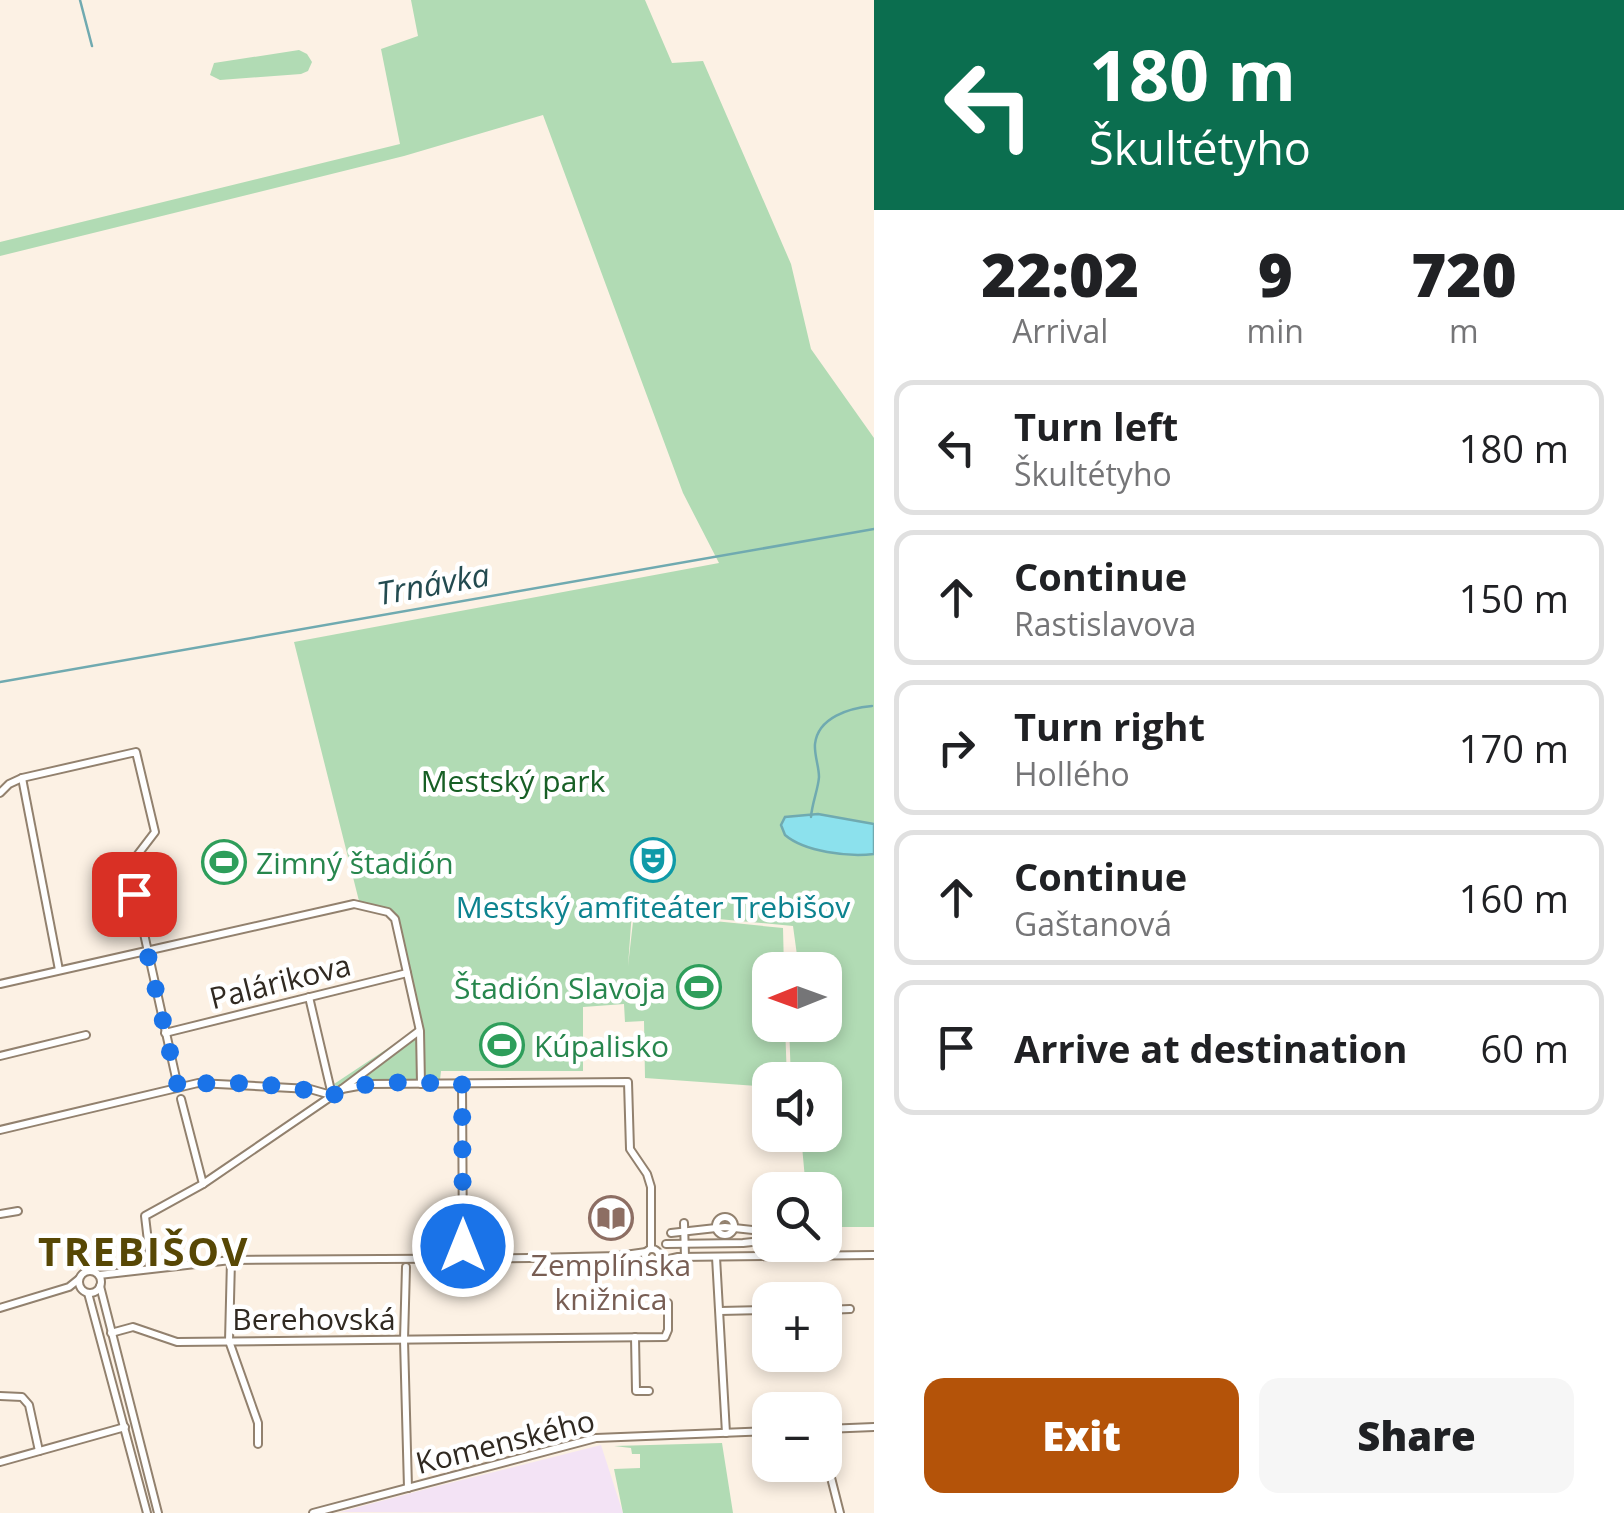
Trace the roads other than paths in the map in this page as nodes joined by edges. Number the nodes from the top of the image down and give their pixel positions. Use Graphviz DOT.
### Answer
graph roads {
  1 [pos="22,778"];
  2 [pos="0,793"];
  3 [pos="145,950"];
  4 [pos="60,970"];
  5 [pos="407,972"];
  6 [pos="0,982"];
  7 [pos="309,997"];
  8 [pos="420,1031"];
  9 [pos="165,1033"];
  10 [pos="86,1036"];
  11 [pos="0,1056"];
  12 [pos="421,1084"];
  13 [pos="462,1084"];
  14 [pos="178,1087"];
  15 [pos="342,1089"];
  16 [pos="332,1096"];
  17 [pos="182,1099"];
  18 [pos="0,1130"];
  19 [pos="203,1184"];
  20 [pos="18,1211"];
  21 [pos="0,1214"];
  22 [pos="733,1227"];
  23 [pos="684,1228"];
  24 [pos="716,1228"];
  25 [pos="752,1228"];
  26 [pos="671,1233"];
  27 [pos="725,1235"];
  28 [pos="752,1242"];
  29 [pos="712,1243"];
  30 [pos="738,1243"];
  31 [pos="666,1244"];
  32 [pos="684,1244"];
  33 [pos="651,1251"];
  34 [pos="874,1255"];
  35 [pos="618,1256"];
  36 [pos="682,1257"];
  37 [pos="716,1257"];
  38 [pos="463,1259"];
  39 [pos="231,1260"];
  40 [pos="646,1261"];
  41 [pos="656,1262"];
  42 [pos="406,1267"];
  43 [pos="152,1268"];
  44 [pos="79,1280"];
  45 [pos="100,1281"];
  46 [pos="70,1287"];
  47 [pos="85,1291"];
  48 [pos="668,1302"];
  49 [pos="0,1308"];
  50 [pos="842,1309"];
  51 [pos="850,1309"];
  52 [pos="752,1311"];
  53 [pos="720,1312"];
  54 [pos="112,1336"];
  55 [pos="635,1337"];
  56 [pos="404,1340"];
  57 [pos="102,1341"];
  58 [pos="229,1341"];
  59 [pos="649,1391"];
  60 [pos="0,1396"];
  61 [pos="129,1402"];
  62 [pos="119,1405"];
  63 [pos="874,1427"];
  64 [pos="125,1428"];
  65 [pos="842,1428"];
  66 [pos="752,1432"];
  67 [pos="726,1433"];
  68 [pos="140,1444"];
  69 [pos="258,1444"];
  70 [pos="130,1447"];
  71 [pos="39,1452"];
  72 [pos="0,1462"];
  73 [pos="832,1482"];
  74 [pos="408,1488"];
  75 [pos="329,1511"];
  76 [pos="147,1513"];
  77 [pos="158,1513"];
  78 [pos="314,1513"];
  79 [pos="840,1513"];
  1 -- 2 [label="street"];
  1 -- 3 [label="street"];
  1 -- 4 [label="street"];
  3 -- 4 [label="street"];
  3 -- 5 [label="street"];
  3 -- 9 [label="street"];
  4 -- 6 [label="street"];
  5 -- 7 [label="street, Palárikova"];
  5 -- 8 [label="street"];
  7 -- 9 [label="street, Palárikova"];
  7 -- 16 [label="street"];
  8 -- 12 [label="street"];
  8 -- 15 [label="street"];
  9 -- 14 [label="street"];
  10 -- 11 [label="street"];
  12 -- 13 [label="street"];
  12 -- 15 [label="street"];
  13 -- 33 [label="street"];
  13 -- 38 [label="street"];
  14 -- 16 [label="street"];
  14 -- 18 [label="street"];
  15 -- 16 [label="street"];
  16 -- 19 [label="street"];
  17 -- 19 [label="street"];
  19 -- 43 [label="street"];
  20 -- 21 [label="street"];
  22 -- 24 [label="street"];
  22 -- 25 [label="street"];
  22 -- 27 [label="street"];
  23 -- 24 [label="street"];
  23 -- 26 [label="street"];
  23 -- 32 [label="street"];
  24 -- 27 [label="street"];
  27 -- 29 [label="street"];
  27 -- 30 [label="street"];
  28 -- 30 [label="street"];
  29 -- 30 [label="street"];
  29 -- 32 [label="street"];
  31 -- 32 [label="street"];
  32 -- 36 [label="street"];
  33 -- 35 [label="street"];
  33 -- 36 [label="street"];
  33 -- 40 [label="street"];
  33 -- 41 [label="street"];
  34 -- 37 [label="street"];
  35 -- 38 [label="street"];
  35 -- 40 [label="street"];
  36 -- 37 [label="street"];
  36 -- 41 [label="street"];
  37 -- 53 [label="street"];
  38 -- 39 [label="street"];
  39 -- 43 [label="street"];
  39 -- 58 [label="street"];
  40 -- 41 [label="street"];
  42 -- 56 [label="street"];
  43 -- 45 [label="street"];
  44 -- 45 [label="street"];
  44 -- 46 [label="street"];
  44 -- 47 [label="street"];
  45 -- 47 [label="street"];
  45 -- 54 [label="street"];
  46 -- 47 [label="street"];
  46 -- 49 [label="street"];
  47 -- 57 [label="street"];
  48 -- 55 [label="street"];
  50 -- 51 [label="street"];
  52 -- 53 [label="street"];
  53 -- 67 [label="street"];
  54 -- 57 [label="street"];
  54 -- 58 [label="street, Berehovská"];
  54 -- 61 [label="street"];
  55 -- 56 [label="street, Berehovská"];
  55 -- 59 [label="street"];
  56 -- 58 [label="street, Berehovská"];
  56 -- 74 [label="street"];
  57 -- 62 [label="street"];
  58 -- 69 [label="street"];
  60 -- 71 [label="street"];
  61 -- 62 [label="street"];
  61 -- 68 [label="street"];
  62 -- 64 [label="street"];
  63 -- 65 [label="street"];
  64 -- 70 [label="street"];
  64 -- 71 [label="street"];
  66 -- 67 [label="street, Komenského"];
  67 -- 74 [label="street, Komenského"];
  68 -- 70 [label="street"];
  68 -- 77 [label="street"];
  70 -- 76 [label="street"];
  71 -- 72 [label="street"];
  73 -- 79 [label="street"];
  74 -- 75 [label="street, Komenského"];
  75 -- 78 [label="street, Komenského"];
}
